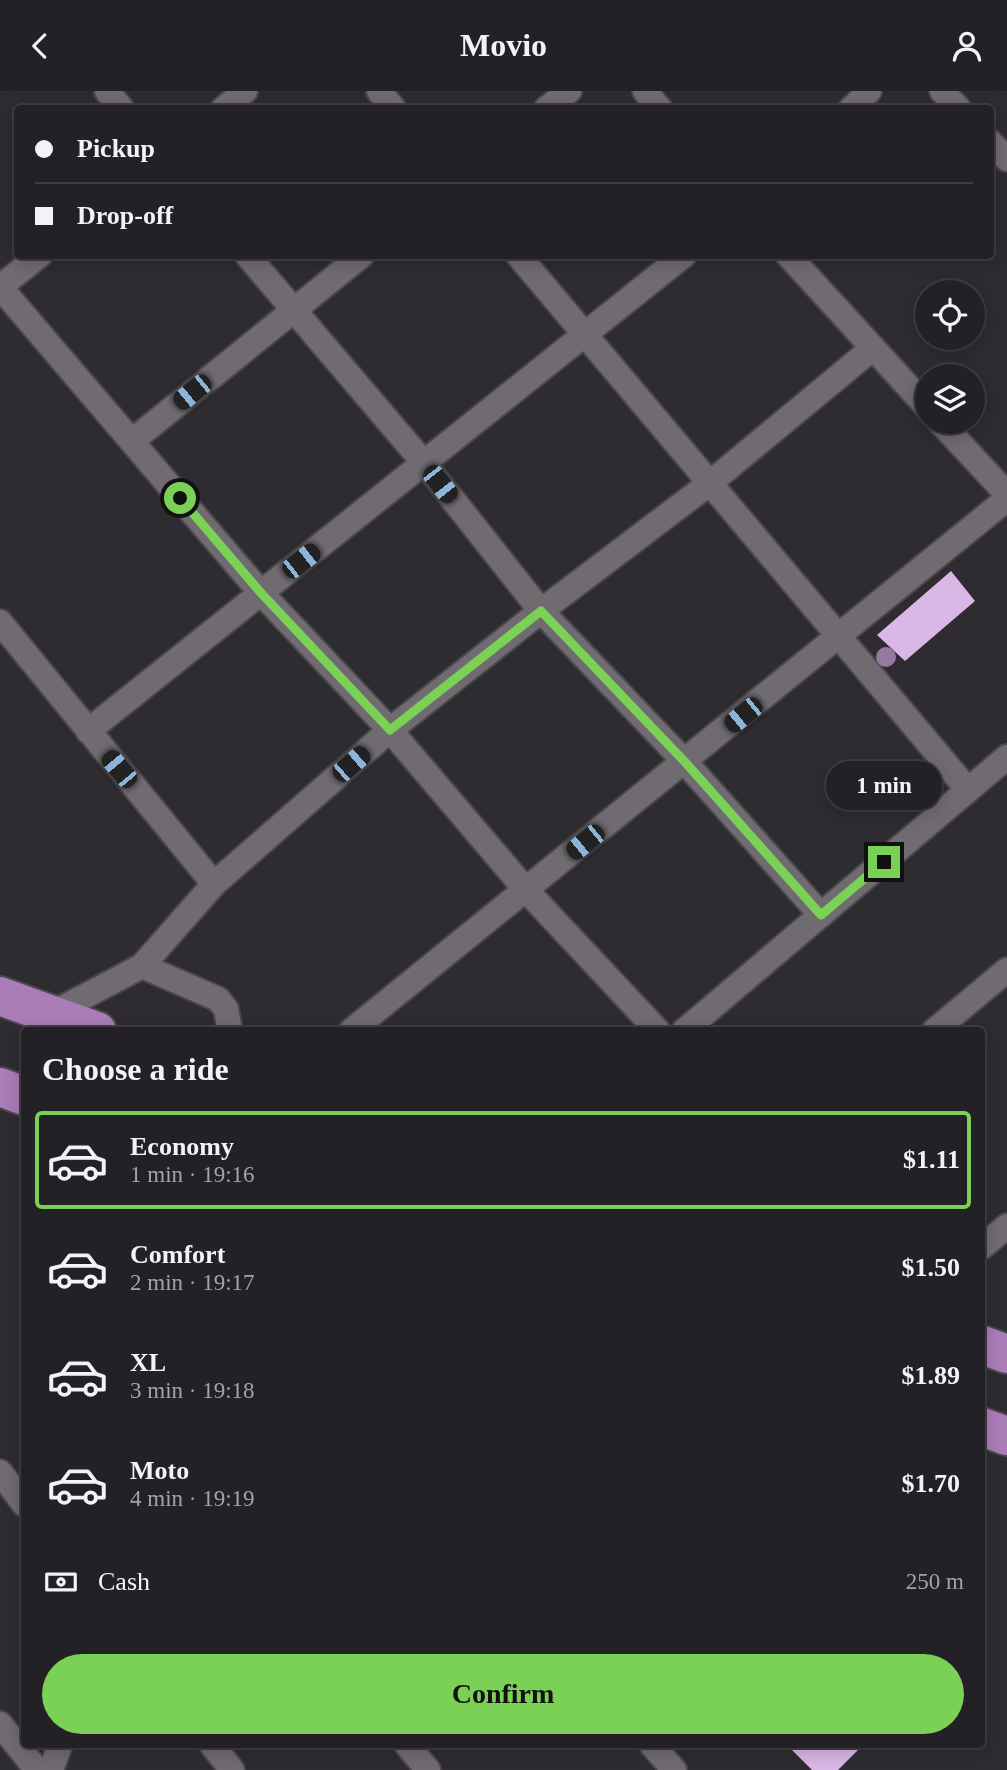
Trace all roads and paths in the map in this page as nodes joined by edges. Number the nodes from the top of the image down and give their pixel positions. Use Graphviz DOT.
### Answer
graph roads {
  1 [pos="107,91"];
  2 [pos="245,91"];
  3 [pos="379,91"];
  4 [pos="569,91"];
  5 [pos="645,91"];
  6 [pos="869,91"];
  7 [pos="942,91"];
  8 [pos="119,105"];
  9 [pos="228,105"];
  10 [pos="391,105"];
  11 [pos="551,105"];
  12 [pos="657,105"];
  13 [pos="854,105"];
  14 [pos="955,105"];
  15 [pos="994,146"];
  16 [pos="1007,159"];
  17 [pos="35,259"];
  18 [pos="250,259"];
  19 [pos="357,259"];
  20 [pos="521,259"];
  21 [pos="679,259"];
  22 [pos="792,259"];
  23 [pos="0,287"];
  24 [pos="294,310"];
  25 [pos="584,335"];
  26 [pos="873,348"];
  27 [pos="915,394"];
  28 [pos="951,434"];
  29 [pos="132,441"];
  30 [pos="424,463"];
  31 [pos="710,484"];
  32 [pos="1007,497"];
  33 [pos="261,593"];
  34 [pos="541,611"];
  35 [pos="0,622"];
  36 [pos="839,637"];
  37 [pos="390,730"];
  38 [pos="88,731"];
  39 [pos="685,762"];
  40 [pos="1003,769"];
  41 [pos="968,790"];
  42 [pos="214,884"];
  43 [pos="526,890"];
  44 [pos="821,915"];
  45 [pos="142,966"];
  46 [pos="1007,970"];
  47 [pos="0,996"];
  48 [pos="53,1013"];
  49 [pos="87,1027"];
  50 [pos="229,1027"];
  51 [pos="356,1027"];
  52 [pos="653,1027"];
  53 [pos="689,1027"];
  54 [pos="939,1027"];
  55 [pos="0,1087"];
  56 [pos="21,1095"];
  57 [pos="1007,1226"];
  58 [pos="985,1244"];
  59 [pos="985,1346"];
  60 [pos="1007,1354"];
  61 [pos="985,1428"];
  62 [pos="1007,1436"];
  63 [pos="0,1472"];
  64 [pos="21,1500"];
  65 [pos="0,1724"];
  66 [pos="59,1748"];
  67 [pos="214,1748"];
  68 [pos="410,1748"];
  69 [pos="655,1748"];
  70 [pos="37,1770"];
  71 [pos="51,1770"];
  72 [pos="232,1770"];
  73 [pos="428,1770"];
  74 [pos="674,1770"];
  1 -- 8 [label="street"];
  2 -- 9 [label="street"];
  3 -- 10 [label="street"];
  4 -- 11 [label="street"];
  5 -- 12 [label="street"];
  6 -- 13 [label="street"];
  7 -- 14 [label="street"];
  15 -- 16 [label="street"];
  17 -- 23 [label="street"];
  18 -- 24 [label="street"];
  19 -- 24 [label="street"];
  20 -- 25 [label="street"];
  21 -- 25 [label="street"];
  22 -- 26 [label="street"];
  23 -- 29 [label="street"];
  24 -- 29 [label="street"];
  24 -- 30 [label="street"];
  25 -- 30 [label="street"];
  25 -- 31 [label="street"];
  26 -- 27 [label="street"];
  26 -- 31 [label="street"];
  28 -- 32 [label="street"];
  29 -- 33 [label="street"];
  30 -- 33 [label="street"];
  30 -- 34 [label="street"];
  31 -- 34 [label="street"];
  31 -- 36 [label="street"];
  32 -- 36 [label="street"];
  33 -- 37 [label="street"];
  33 -- 38 [label="street"];
  34 -- 37 [label="street"];
  34 -- 39 [label="street"];
  35 -- 38 [label="street"];
  36 -- 39 [label="street"];
  36 -- 41 [label="street"];
  37 -- 42 [label="street"];
  37 -- 43 [label="street"];
  38 -- 42 [label="street"];
  39 -- 43 [label="street"];
  39 -- 44 [label="street"];
  40 -- 41 [label="street"];
  41 -- 44 [label="street"];
  42 -- 45 [label="street"];
  43 -- 51 [label="street"];
  43 -- 52 [label="street"];
  44 -- 53 [label="street"];
  45 -- 48 [label="street"];
  45 -- 50 [label="street"];
  46 -- 54 [label="street"];
  47 -- 48 [label="highway"];
  48 -- 49 [label="highway"];
  55 -- 56 [label="highway"];
  57 -- 58 [label="street"];
  59 -- 60 [label="highway"];
  61 -- 62 [label="highway"];
  63 -- 64 [label="street"];
  65 -- 70 [label="street"];
  66 -- 71 [label="street"];
  67 -- 72 [label="street"];
  68 -- 73 [label="street"];
  69 -- 74 [label="street"];
}
